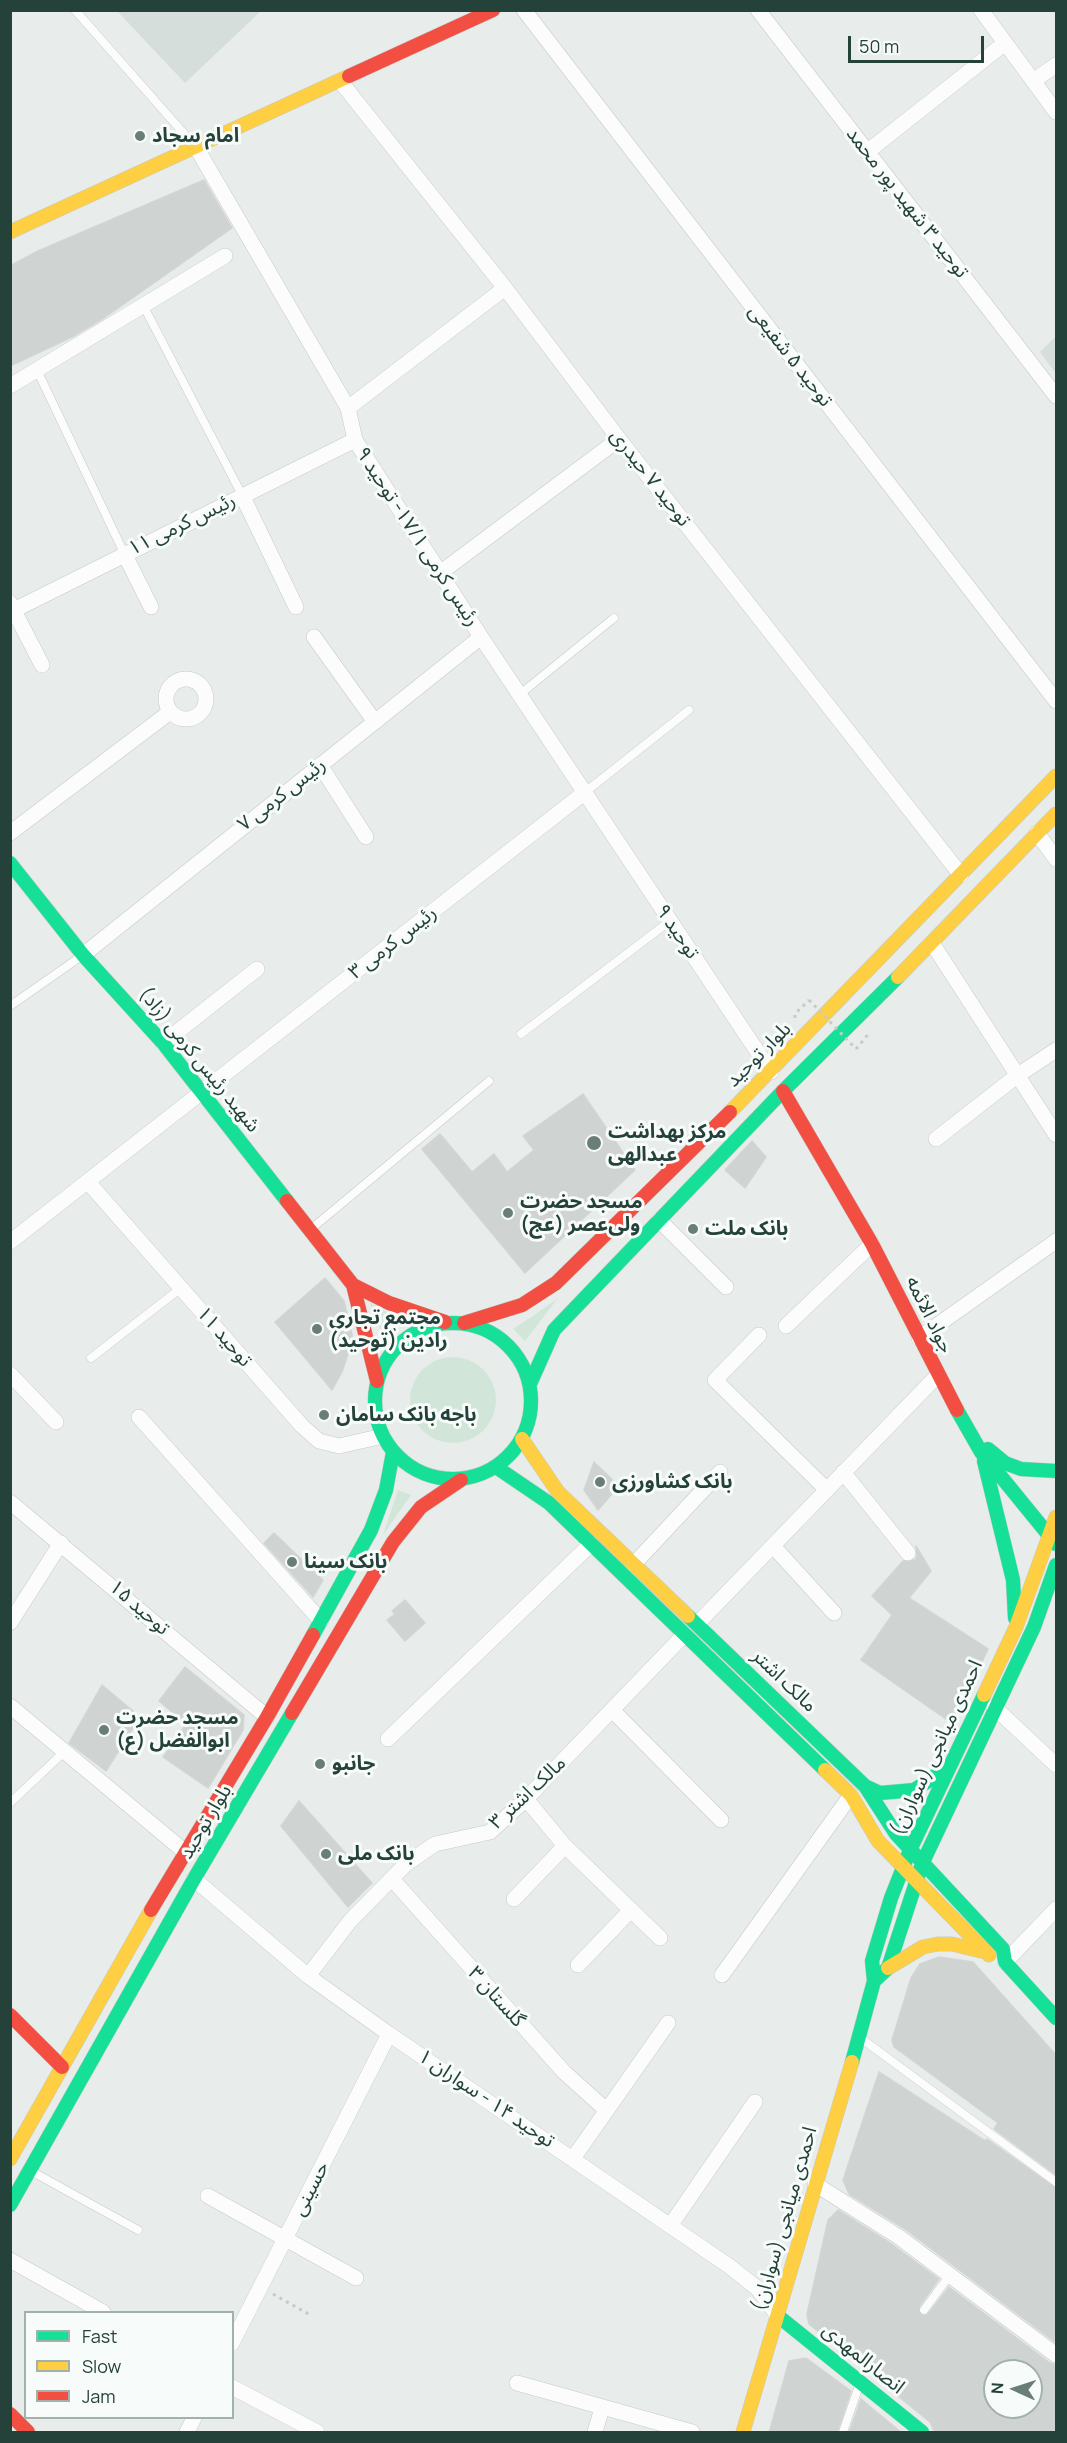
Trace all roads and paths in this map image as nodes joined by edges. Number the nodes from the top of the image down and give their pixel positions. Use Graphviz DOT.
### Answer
graph roads {
  1 [pos="75,10"];
  2 [pos="493,10"];
  3 [pos="524,10"];
  4 [pos="758,10"];
  5 [pos="981,10"];
  6 [pos="1005,43"];
  7 [pos="1056,65"];
  8 [pos="340,81"];
  9 [pos="1033,81"];
  10 [pos="1056,112"];
  11 [pos="196,147"];
  12 [pos="867,152"];
  13 [pos="10,232"];
  14 [pos="225,256"];
  15 [pos="505,288"];
  16 [pos="143,306"];
  17 [pos="38,370"];
  18 [pos="10,386"];
  19 [pos="1056,396"];
  20 [pos="348,408"];
  21 [pos="619,439"];
  22 [pos="355,440"];
  23 [pos="242,495"];
  24 [pos="124,553"];
  25 [pos="440,573"];
  26 [pos="296,607"];
  27 [pos="12,608"];
  28 [pos="151,608"];
  29 [pos="614,618"];
  30 [pos="314,637"];
  31 [pos="481,637"];
  32 [pos="42,665"];
  33 [pos="519,695"];
  34 [pos="1056,701"];
  35 [pos="689,710"];
  36 [pos="170,712"];
  37 [pos="375,722"];
  38 [pos="320,765"];
  39 [pos="1056,776"];
  40 [pos="584,793"];
  41 [pos="1056,814"];
  42 [pos="10,833"];
  43 [pos="1037,833"];
  44 [pos="366,837"];
  45 [pos="1056,859"];
  46 [pos="10,863"];
  47 [pos="961,875"];
  48 [pos="670,921"];
  49 [pos="932,943"];
  50 [pos="84,955"];
  51 [pos="257,969"];
  52 [pos="10,1006"];
  53 [pos="792,1020"];
  54 [pos="521,1034"];
  55 [pos="163,1043"];
  56 [pos="856,1049"];
  57 [pos="1056,1050"];
  58 [pos="771,1072"];
  59 [pos="1018,1075"];
  60 [pos="489,1081"];
  61 [pos="783,1091"];
  62 [pos="202,1094"];
  63 [pos="1056,1135"];
  64 [pos="936,1139"];
  65 [pos="88,1182"];
  66 [pos="659,1220"];
  67 [pos="309,1230"];
  68 [pos="1056,1241"];
  69 [pos="10,1242"];
  70 [pos="872,1244"];
  71 [pos="354,1284"];
  72 [pos="726,1287"];
  73 [pos="181,1288"];
  74 [pos="445,1322"];
  75 [pos="464,1323"];
  76 [pos="786,1326"];
  77 [pos="759,1335"];
  78 [pos="919,1338"];
  79 [pos="90,1358"];
  80 [pos="10,1374"];
  81 [pos="937,1376"];
  82 [pos="377,1381"];
  83 [pos="530,1384"];
  84 [pos="139,1417"];
  85 [pos="56,1422"];
  86 [pos="971,1435"];
  87 [pos="382,1436"];
  88 [pos="522,1439"];
  89 [pos="393,1452"];
  90 [pos="981,1452"];
  91 [pos="496,1467"];
  92 [pos="1056,1471"];
  93 [pos="720,1472"];
  94 [pos="843,1472"];
  95 [pos="461,1480"];
  96 [pos="827,1490"];
  97 [pos="10,1502"];
  98 [pos="1056,1517"];
  99 [pos="1053,1541"];
  100 [pos="62,1543"];
  101 [pos="591,1544"];
  102 [pos="772,1546"];
  103 [pos="908,1553"];
  104 [pos="634,1564"];
  105 [pos="1056,1565"];
  106 [pos="1056,1607"];
  107 [pos="834,1613"];
  108 [pos="321,1621"];
  109 [pos="10,1623"];
  110 [pos="697,1624"];
  111 [pos="1016,1627"];
  112 [pos="1034,1627"];
  113 [pos="684,1635"];
  114 [pos="10,1706"];
  115 [pos="994,1707"];
  116 [pos="612,1710"];
  117 [pos="267,1717"];
  118 [pos="388,1739"];
  119 [pos="64,1752"];
  120 [pos="954,1755"];
  121 [pos="1056,1765"];
  122 [pos="865,1786"];
  123 [pos="851,1796"];
  124 [pos="526,1799"];
  125 [pos="10,1803"];
  126 [pos="722,1820"];
  127 [pos="941,1824"];
  128 [pos="878,1841"];
  129 [pos="565,1846"];
  130 [pos="910,1850"];
  131 [pos="184,1851"];
  132 [pos="922,1864"];
  133 [pos="903,1867"];
  134 [pos="194,1879"];
  135 [pos="392,1879"];
  136 [pos="916,1881"];
  137 [pos="951,1894"];
  138 [pos="514,1899"];
  139 [pos="889,1906"];
  140 [pos="1056,1909"];
  141 [pos="631,1910"];
  142 [pos="660,1938"];
  143 [pos="986,1952"];
  144 [pos="1005,1962"];
  145 [pos="578,1965"];
  146 [pos="888,1968"];
  147 [pos="723,1975"];
  148 [pos="308,1976"];
  149 [pos="874,1981"];
  150 [pos="10,2015"];
  151 [pos="1056,2018"];
  152 [pos="668,2023"];
  153 [pos="389,2034"];
  154 [pos="859,2037"];
  155 [pos="62,2067"];
  156 [pos="755,2102"];
  157 [pos="605,2109"];
  158 [pos="573,2157"];
  159 [pos="10,2159"];
  160 [pos="30,2170"];
  161 [pos="1056,2182"];
  162 [pos="815,2184"];
  163 [pos="208,2196"];
  164 [pos="10,2205"];
  165 [pos="670,2226"];
  166 [pos="138,2230"];
  167 [pos="286,2238"];
  168 [pos="10,2260"];
  169 [pos="950,2274"];
  170 [pos="356,2278"];
  171 [pos="261,2288"];
  172 [pos="924,2310"];
  173 [pos="99,2311"];
  174 [pos="312,2316"];
  175 [pos="778,2316"];
  176 [pos="234,2339"];
  177 [pos="1056,2355"];
  178 [pos="860,2382"];
  179 [pos="517,2383"];
  180 [pos="234,2387"];
  181 [pos="602,2408"];
  182 [pos="10,2414"];
  183 [pos="194,2419"];
  184 [pos="28,2433"];
  185 [pos="187,2433"];
  186 [pos="317,2433"];
  187 [pos="596,2433"];
  188 [pos="692,2433"];
  189 [pos="743,2433"];
  190 [pos="843,2433"];
  191 [pos="922,2433"];
  1 -- 11 [label="lane"];
  2 -- 8 [label="main road"];
  3 -- 34 [label="street, توحید ۵ شفیعی"];
  4 -- 12 [label="street, توحید ۳ شهيد پور محمد"];
  5 -- 6 [label="street"];
  6 -- 9 [label="street"];
  6 -- 12 [label="street"];
  7 -- 9 [label="street"];
  8 -- 11 [label="main road"];
  8 -- 15 [label="street, توحید ۷ حیدری"];
  9 -- 10 [label="street"];
  11 -- 13 [label="main road"];
  11 -- 20 [label="street, رئیس کرمی ۱۷/۱- توحید ۹"];
  12 -- 19 [label="street, توحید ۳ شهيد پور محمد"];
  14 -- 16 [label="street"];
  15 -- 20 [label="street"];
  15 -- 21 [label="street, توحید ۷ حیدری"];
  16 -- 17 [label="street"];
  16 -- 23 [label="lane"];
  17 -- 18 [label="street"];
  17 -- 24 [label="lane"];
  20 -- 22 [label="street, رئیس کرمی ۱۷/۱- توحید ۹"];
  21 -- 25 [label="street"];
  21 -- 47 [label="street, توحید ۷ حیدری"];
  22 -- 23 [label="street, رئیس کرمی ۱۱"];
  22 -- 25 [label="street, رئیس کرمی ۱۷/۱- توحید ۹"];
  23 -- 24 [label="street, رئیس کرمی ۱۱"];
  23 -- 26 [label="street"];
  24 -- 27 [label="street, رئیس کرمی ۱۱"];
  24 -- 28 [label="street"];
  25 -- 31 [label="street, رئیس کرمی ۱۷/۱- توحید ۹"];
  27 -- 32 [label="street"];
  29 -- 33 [label="lane"];
  30 -- 37 [label="street"];
  31 -- 33 [label="street, رئیس کرمی ۱۷/۱- توحید ۹"];
  31 -- 37 [label="street, رئیس کرمی ۷"];
  33 -- 40 [label="street, رئیس کرمی ۱۷/۱- توحید ۹"];
  35 -- 40 [label="lane"];
  36 -- 42 [label="street"];
  37 -- 38 [label="street, رئیس کرمی ۷"];
  38 -- 44 [label="street"];
  38 -- 50 [label="street, رئیس کرمی ۷"];
  39 -- 47 [label="main road, بلوار توحید"];
  40 -- 48 [label="street, توحید ۹"];
  40 -- 62 [label="street, رئیس کرمی ۳"];
  41 -- 43 [label="main road"];
  43 -- 45 [label="street"];
  43 -- 49 [label="main road"];
  46 -- 50 [label="main road, شهید رئیس کرمی (زاد)"];
  47 -- 58 [label="main road, بلوار توحید"];
  48 -- 54 [label="lane"];
  48 -- 58 [label="street, توحید ۹"];
  49 -- 59 [label="street"];
  49 -- 61 [label="main road"];
  50 -- 52 [label="lane"];
  50 -- 55 [label="main road, شهید رئیس کرمی (زاد)"];
  51 -- 55 [label="street"];
  53 -- 56 [label="path, bridge"];
  55 -- 62 [label="main road, شهید رئیس کرمی (زاد)"];
  57 -- 59 [label="street"];
  58 -- 75 [label="main road, بلوار توحید"];
  59 -- 63 [label="street"];
  59 -- 64 [label="street"];
  60 -- 67 [label="lane"];
  61 -- 66 [label="main road"];
  61 -- 70 [label="main road, جواد الائمه"];
  62 -- 65 [label="street, رئیس کرمی ۳"];
  62 -- 67 [label="main road, شهید رئیس کرمی (زاد)"];
  65 -- 69 [label="street, رئیس کرمی ۳"];
  65 -- 73 [label="street, توحید ۱۱"];
  66 -- 72 [label="street"];
  66 -- 83 [label="main road"];
  67 -- 71 [label="main road, شهید رئیس کرمی (زاد)"];
  68 -- 78 [label="street"];
  70 -- 76 [label="street"];
  70 -- 78 [label="main road, جواد الائمه"];
  71 -- 74 [label="main road"];
  71 -- 82 [label="main road"];
  73 -- 79 [label="lane"];
  73 -- 87 [label="street, توحید ۱۱"];
  74 -- 75 [label="main road"];
  74 -- 82 [label="main road"];
  75 -- 83 [label="main road"];
  77 -- 96 [label="street"];
  78 -- 81 [label="main road, جواد الائمه"];
  80 -- 85 [label="street"];
  81 -- 86 [label="main road, جواد الائمه"];
  81 -- 94 [label="street"];
  82 -- 87 [label="main road"];
  83 -- 88 [label="main road"];
  84 -- 108 [label="street"];
  86 -- 90 [label="main road, جواد الائمه"];
  86 -- 92 [label="main road"];
  87 -- 89 [label="main road"];
  88 -- 91 [label="main road"];
  88 -- 104 [label="main road, مالک اشتر"];
  89 -- 95 [label="main road"];
  89 -- 108 [label="main road, بلوار توحید"];
  90 -- 99 [label="main road, جواد الائمه"];
  90 -- 111 [label="main road"];
  91 -- 95 [label="main road"];
  91 -- 101 [label="main road, مالک اشتر"];
  93 -- 104 [label="street"];
  94 -- 96 [label="street"];
  94 -- 103 [label="street"];
  95 -- 134 [label="main road, بلوار توحید"];
  96 -- 102 [label="street"];
  97 -- 100 [label="street, توحید ۱۵"];
  98 -- 99 [label="main road, احمدی میانجی (سواران)"];
  99 -- 111 [label="main road, احمدی میانجی (سواران)"];
  100 -- 109 [label="street"];
  100 -- 117 [label="street, توحید ۱۵"];
  101 -- 113 [label="main road, مالک اشتر"];
  101 -- 118 [label="street"];
  102 -- 107 [label="street"];
  102 -- 110 [label="street"];
  104 -- 110 [label="main road, مالک اشتر"];
  105 -- 112 [label="main road, احمدی میانجی (سواران)"];
  106 -- 112 [label="main road"];
  108 -- 117 [label="main road, بلوار توحید"];
  110 -- 122 [label="main road, مالک اشتر"];
  111 -- 120 [label="main road, احمدی میانجی (سواران)"];
  112 -- 115 [label="main road, احمدی میانجی (سواران)"];
  113 -- 116 [label="street, مالک اشتر ۳"];
  113 -- 123 [label="main road, مالک اشتر"];
  114 -- 119 [label="street"];
  115 -- 121 [label="street"];
  115 -- 127 [label="main road, احمدی میانجی (سواران)"];
  116 -- 124 [label="street, مالک اشتر ۳"];
  116 -- 126 [label="street"];
  117 -- 131 [label="main road, بلوار توحید"];
  119 -- 125 [label="lane"];
  119 -- 131 [label="street"];
  120 -- 122 [label="main road"];
  120 -- 130 [label="main road, احمدی میانجی (سواران)"];
  122 -- 130 [label="main road, مالک اشتر"];
  123 -- 128 [label="main road, مالک اشتر"];
  123 -- 147 [label="street"];
  124 -- 129 [label="street"];
  124 -- 135 [label="street, مالک اشتر ۳"];
  127 -- 132 [label="main road, احمدی میانجی (سواران)"];
  127 -- 137 [label="main road"];
  128 -- 133 [label="main road, مالک اشتر"];
  128 -- 139 [label="main road"];
  129 -- 138 [label="street"];
  129 -- 141 [label="street"];
  130 -- 132 [label="main road, مالک اشتر"];
  130 -- 133 [label="main road, احمدی میانجی (سواران)"];
  131 -- 155 [label="main road, بلوار توحید"];
  132 -- 136 [label="main road, احمدی میانجی (سواران)"];
  132 -- 137 [label="main road, مالک اشتر"];
  133 -- 136 [label="main road, مالک اشتر"];
  133 -- 139 [label="main road, احمدی میانجی (سواران)"];
  134 -- 148 [label="street, توحید ۱۴ - سواران ۱"];
  134 -- 160 [label="main road, بلوار توحید"];
  135 -- 148 [label="street, مالک اشتر ۳"];
  135 -- 157 [label="street, گلستان ۳"];
  136 -- 143 [label="main road, مالک اشتر"];
  136 -- 146 [label="main road, احمدی میانجی (سواران)"];
  137 -- 144 [label="main road, مالک اشتر"];
  139 -- 149 [label="main road, احمدی میانجی (سواران)"];
  140 -- 144 [label="street"];
  141 -- 142 [label="street"];
  141 -- 145 [label="street"];
  143 -- 144 [label="main road, مالک اشتر"];
  143 -- 146 [label="main road"];
  144 -- 151 [label="main road, مالک اشتر"];
  146 -- 149 [label="main road, احمدی میانجی (سواران)"];
  148 -- 153 [label="street, توحید ۱۴ - سواران ۱"];
  149 -- 154 [label="main road, احمدی میانجی (سواران)"];
  150 -- 155 [label="main road"];
  152 -- 157 [label="street"];
  153 -- 158 [label="street, توحید ۱۴ - سواران ۱"];
  153 -- 167 [label="street, حسینی"];
  154 -- 161 [label="lane"];
  154 -- 162 [label="main road, احمدی میانجی (سواران)"];
  155 -- 159 [label="main road, بلوار توحید"];
  156 -- 165 [label="street"];
  157 -- 158 [label="street"];
  158 -- 165 [label="street, توحید ۱۴ - سواران ۱"];
  160 -- 164 [label="main road, بلوار توحید"];
  160 -- 166 [label="lane"];
  162 -- 169 [label="street"];
  162 -- 175 [label="main road, احمدی میانجی (سواران)"];
  163 -- 167 [label="street"];
  165 -- 175 [label="street, توحید ۱۴ - سواران ۱"];
  167 -- 170 [label="street"];
  167 -- 171 [label="street, حسینی"];
  168 -- 173 [label="street"];
  169 -- 172 [label="lane"];
  169 -- 177 [label="street"];
  171 -- 174 [label="path"];
  171 -- 176 [label="street, حسینی"];
  175 -- 178 [label="main road, انصارالمهدی"];
  175 -- 189 [label="main road, احمدی میانجی (سواران)"];
  178 -- 190 [label="lane"];
  178 -- 191 [label="main road, انصارالمهدی"];
  179 -- 181 [label="street"];
  180 -- 186 [label="street"];
  181 -- 187 [label="street"];
  181 -- 188 [label="street"];
  182 -- 184 [label="main road"];
  183 -- 185 [label="street"];
}
